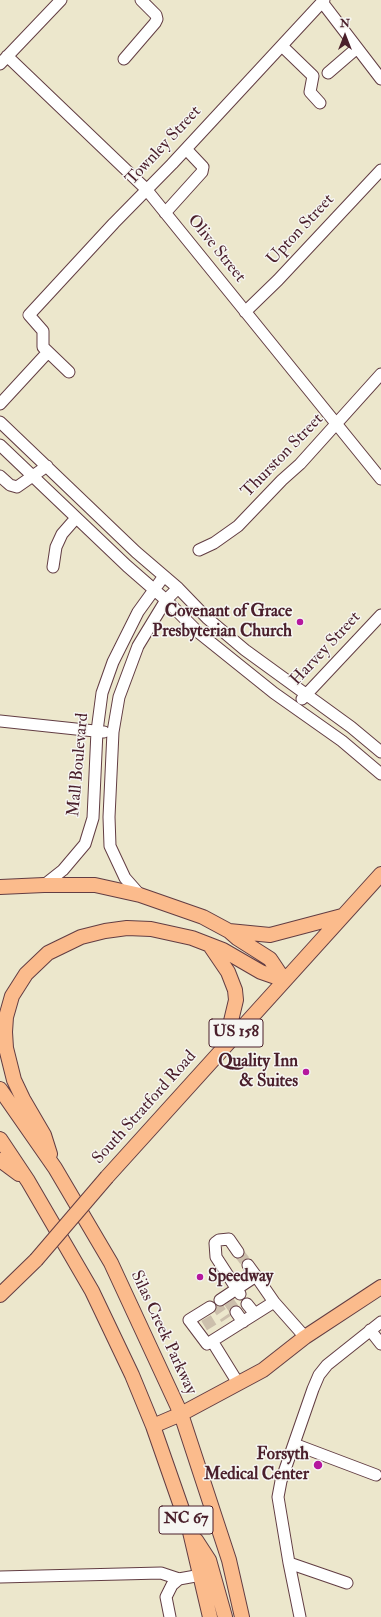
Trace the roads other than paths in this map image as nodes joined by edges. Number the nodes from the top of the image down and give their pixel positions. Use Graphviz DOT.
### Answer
graph roads {
  1 [pos="61,0"];
  2 [pos="141,0"];
  3 [pos="323,1"];
  4 [pos="282,46"];
  5 [pos="357,48"];
  6 [pos="124,59"];
  7 [pos="4,60"];
  8 [pos="328,73"];
  9 [pos="381,79"];
  10 [pos="320,103"];
  11 [pos="186,149"];
  12 [pos="381,170"];
  13 [pos="146,190"];
  14 [pos="165,213"];
  15 [pos="245,312"];
  16 [pos="48,352"];
  17 [pos="69,372"];
  18 [pos="381,374"];
  19 [pos="0,404"];
  20 [pos="0,422"];
  21 [pos="337,425"];
  22 [pos="0,445"];
  23 [pos="47,466"];
  24 [pos="0,476"];
  25 [pos="33,477"];
  26 [pos="381,479"];
  27 [pos="76,518"];
  28 [pos="124,540"];
  29 [pos="199,550"];
  30 [pos="112,552"];
  31 [pos="53,567"];
  32 [pos="164,576"];
  33 [pos="178,588"];
  34 [pos="154,589"];
  35 [pos="166,600"];
  36 [pos="381,615"];
  37 [pos="116,656"];
  38 [pos="130,665"];
  39 [pos="306,694"];
  40 [pos="296,707"];
  41 [pos="0,721"];
  42 [pos="97,731"];
  43 [pos="113,732"];
  44 [pos="381,752"];
  45 [pos="381,774"];
  46 [pos="381,874"];
  47 [pos="44,885"];
  48 [pos="0,887"];
  49 [pos="140,895"];
  50 [pos="342,916"];
  51 [pos="229,931"];
  52 [pos="211,947"];
  53 [pos="284,980"];
  54 [pos="226,1044"];
  55 [pos="0,1089"];
  56 [pos="0,1139"];
  57 [pos="0,1160"];
  58 [pos="55,1168"];
  59 [pos="28,1181"];
  60 [pos="238,1252"];
  61 [pos="248,1265"];
  62 [pos="256,1276"];
  63 [pos="381,1287"];
  64 [pos="238,1292"];
  65 [pos="0,1295"];
  66 [pos="225,1299"];
  67 [pos="274,1302"];
  68 [pos="247,1304"];
  69 [pos="206,1312"];
  70 [pos="236,1312"];
  71 [pos="255,1314"];
  72 [pos="226,1319"];
  73 [pos="243,1322"];
  74 [pos="381,1322"];
  75 [pos="233,1328"];
  76 [pos="370,1330"];
  77 [pos="215,1336"];
  78 [pos="305,1337"];
  79 [pos="381,1344"];
  80 [pos="238,1383"];
  81 [pos="181,1414"];
  82 [pos="153,1426"];
  83 [pos="294,1444"];
  84 [pos="376,1475"];
  85 [pos="190,1532"];
  86 [pos="289,1563"];
  87 [pos="201,1575"];
  88 [pos="0,1578"];
  89 [pos="179,1579"];
  90 [pos="347,1583"];
  91 [pos="170,1617"];
  92 [pos="210,1617"];
  93 [pos="225,1617"];
  94 [pos="242,1617"];
  95 [pos="300,1617"];
  1 -- 7 [label="street"];
  2 -- 6 [label="street"];
  3 -- 4 [label="street, Townley Street"];
  3 -- 5 [label="street"];
  4 -- 10 [label="street"];
  4 -- 11 [label="street, Townley Street"];
  5 -- 8 [label="street"];
  5 -- 9 [label="street"];
  7 -- 13 [label="street, Olive Street"];
  11 -- 13 [label="street, Townley Street"];
  11 -- 14 [label="street"];
  12 -- 15 [label="street, Upton Street"];
  13 -- 14 [label="street, Olive Street"];
  13 -- 16 [label="street, Townley Street"];
  14 -- 15 [label="street, Olive Street"];
  15 -- 21 [label="street, Olive Street"];
  16 -- 17 [label="street"];
  16 -- 19 [label="street"];
  18 -- 21 [label="street, Thurston Street"];
  20 -- 23 [label="street"];
  21 -- 26 [label="street, Olive Street"];
  21 -- 29 [label="street, Thurston Street"];
  22 -- 25 [label="street"];
  23 -- 25 [label="street"];
  23 -- 28 [label="street"];
  24 -- 25 [label="street"];
  25 -- 27 [label="street"];
  27 -- 30 [label="street"];
  27 -- 31 [label="street"];
  28 -- 30 [label="street"];
  28 -- 32 [label="street"];
  30 -- 34 [label="street"];
  32 -- 33 [label="street"];
  32 -- 34 [label="street, Mall Boulevard"];
  33 -- 35 [label="street, Mall Boulevard"];
  33 -- 39 [label="street"];
  34 -- 35 [label="street"];
  34 -- 37 [label="street, Mall Boulevard"];
  35 -- 38 [label="street, Mall Boulevard"];
  35 -- 40 [label="street"];
  36 -- 39 [label="street, Harvey Street"];
  37 -- 38 [label="street"];
  37 -- 42 [label="street, Mall Boulevard"];
  38 -- 43 [label="street, Mall Boulevard"];
  39 -- 40 [label="street, Harvey Street"];
  39 -- 44 [label="street"];
  40 -- 45 [label="street"];
  41 -- 42 [label="street"];
  42 -- 43 [label="street"];
  42 -- 47 [label="street, Mall Boulevard"];
  43 -- 49 [label="street, Mall Boulevard"];
  46 -- 50 [label="main road, South Stratford Road / US 158"];
  47 -- 48 [label="main road"];
  47 -- 49 [label="main road"];
  49 -- 51 [label="main road"];
  50 -- 51 [label="main road"];
  50 -- 53 [label="main road, South Stratford Road / US 158"];
  51 -- 53 [label="main road"];
  52 -- 53 [label="main road"];
  52 -- 54 [label="main road"];
  52 -- 58 [label="main road"];
  53 -- 54 [label="main road, South Stratford Road / US 158"];
  54 -- 65 [label="main road, South Stratford Road / US 158, bridge"];
  55 -- 58 [label="main road, Silas Creek Parkway / NC 67"];
  56 -- 59 [label="main road, NC 67"];
  57 -- 59 [label="main road"];
  58 -- 81 [label="main road, Silas Creek Parkway / NC 67"];
  59 -- 82 [label="main road, NC 67"];
  60 -- 64 [label="street"];
  61 -- 62 [label="street"];
  62 -- 64 [label="street"];
  62 -- 67 [label="street"];
  63 -- 78 [label="main road"];
  64 -- 66 [label="street"];
  67 -- 71 [label="street"];
  67 -- 78 [label="street"];
  68 -- 71 [label="street"];
  69 -- 77 [label="street"];
  70 -- 73 [label="street"];
  71 -- 73 [label="street"];
  72 -- 75 [label="street"];
  73 -- 75 [label="street"];
  74 -- 76 [label="street"];
  75 -- 77 [label="street"];
  76 -- 79 [label="street"];
  76 -- 83 [label="street"];
  77 -- 80 [label="street"];
  78 -- 80 [label="main road"];
  80 -- 81 [label="main road"];
  81 -- 82 [label="main road"];
  81 -- 94 [label="main road, Silas Creek Parkway / NC 67"];
  82 -- 85 [label="main road, NC 67"];
  83 -- 84 [label="street"];
  83 -- 86 [label="street"];
  85 -- 87 [label="main road, NC 67"];
  85 -- 93 [label="main road"];
  86 -- 90 [label="street"];
  86 -- 95 [label="street"];
  87 -- 89 [label="street"];
  87 -- 92 [label="main road, NC 67"];
  88 -- 89 [label="street"];
  89 -- 91 [label="street"];
}
